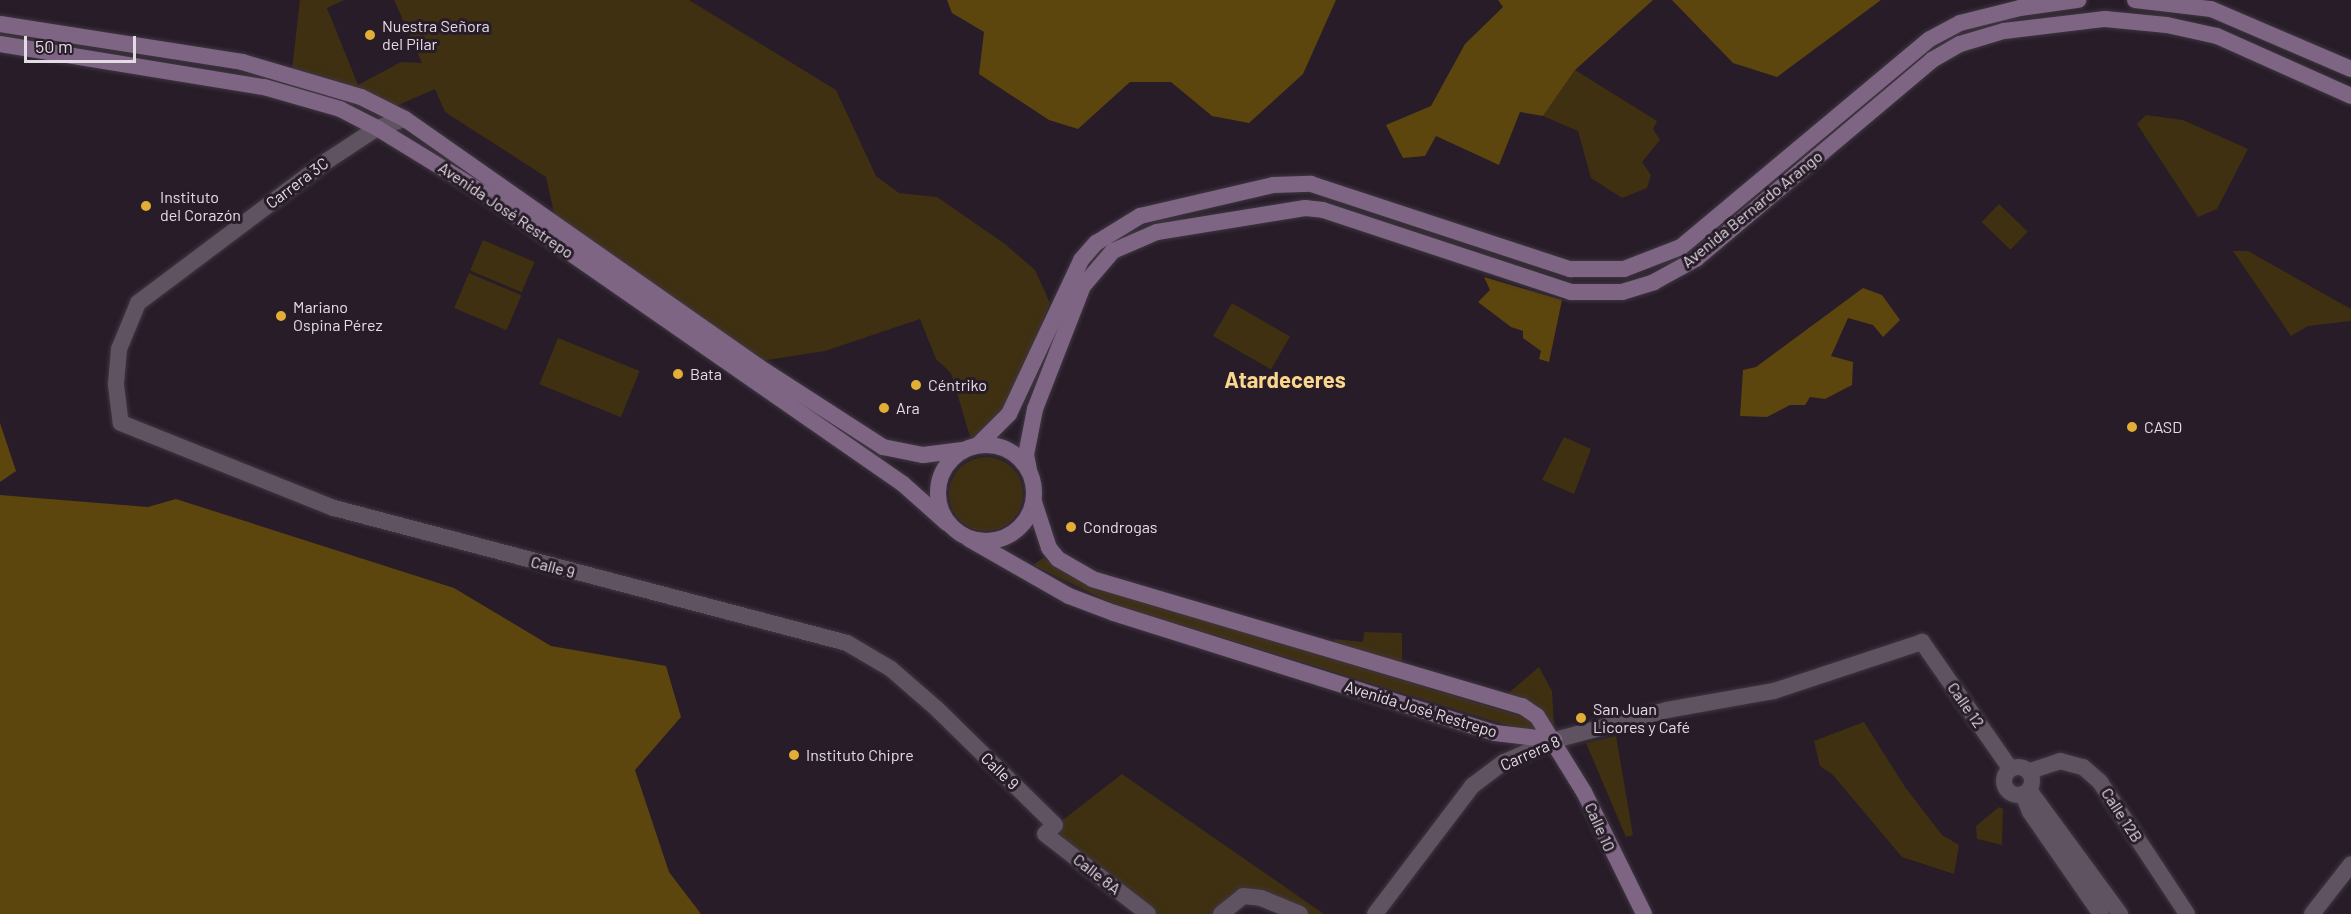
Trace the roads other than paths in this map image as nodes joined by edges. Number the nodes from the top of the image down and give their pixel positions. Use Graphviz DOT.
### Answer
graph roads {
  1 [pos="2078,0"];
  2 [pos="2135,0"];
  3 [pos="0,24"];
  4 [pos="0,44"];
  5 [pos="2351,69"];
  6 [pos="2351,96"];
  7 [pos="405,119"];
  8 [pos="377,128"];
  9 [pos="138,303"];
  10 [pos="970,448"];
  11 [pos="1029,470"];
  12 [pos="1034,502"];
  13 [pos="947,523"];
  14 [pos="969,539"];
  15 [pos="1922,642"];
  16 [pos="1555,740"];
  17 [pos="2010,768"];
  18 [pos="2030,771"];
  19 [pos="2026,792"];
  20 [pos="1050,829"];
  21 [pos="2351,864"];
  22 [pos="1148,914"];
  23 [pos="1221,914"];
  24 [pos="1300,914"];
  25 [pos="1375,914"];
  26 [pos="1644,914"];
  27 [pos="2101,914"];
  28 [pos="2120,914"];
  29 [pos="2187,914"];
  30 [pos="2312,914"];
  1 -- 10 [label="main road, Avenida Bernardo Arango"];
  2 -- 5 [label="main road"];
  3 -- 7 [label="main road, Avenida José Restrepo"];
  4 -- 8 [label="main road, Avenida José Restrepo"];
  6 -- 11 [label="main road, Avenida Bernardo Arango"];
  7 -- 8 [label="street, Carrera 3C"];
  7 -- 10 [label="main road, Avenida José Restrepo"];
  8 -- 9 [label="street, Carrera 3C"];
  8 -- 13 [label="main road, Avenida José Restrepo"];
  9 -- 20 [label="street, Calle 9"];
  10 -- 11 [label="main road"];
  10 -- 13 [label="main road"];
  11 -- 12 [label="main road"];
  12 -- 14 [label="main road"];
  12 -- 16 [label="main road, Avenida José Restrepo"];
  13 -- 14 [label="main road"];
  14 -- 16 [label="main road, Avenida José Restrepo"];
  15 -- 16 [label="street, Carrera 8"];
  15 -- 17 [label="street, Calle 12"];
  16 -- 25 [label="street, Carrera 8"];
  16 -- 26 [label="main road, Calle 10"];
  17 -- 18 [label="street"];
  17 -- 19 [label="street"];
  18 -- 19 [label="street"];
  18 -- 29 [label="street, Calle 12B"];
  19 -- 27 [label="street"];
  19 -- 28 [label="street"];
  20 -- 22 [label="street, Calle 8A"];
  21 -- 30 [label="street"];
  23 -- 24 [label="street"];
}
